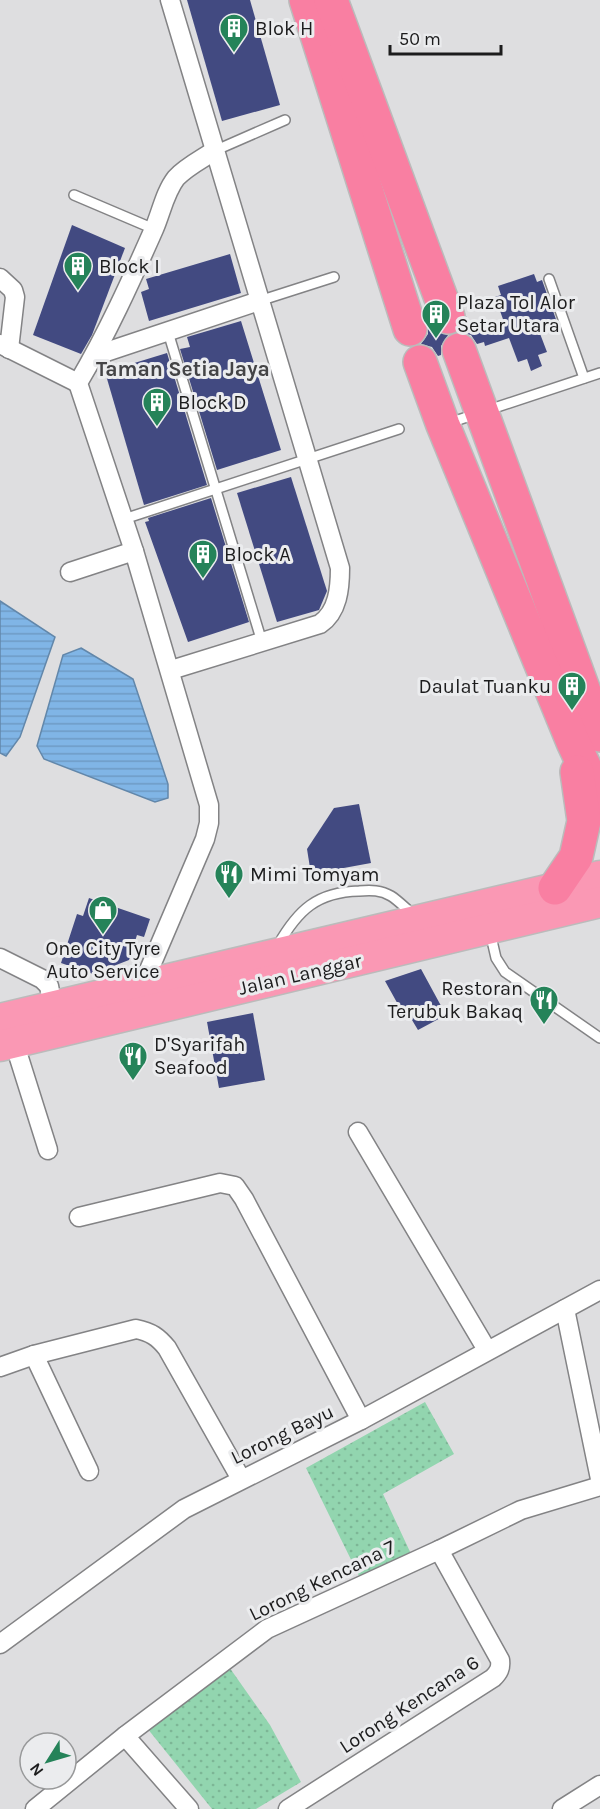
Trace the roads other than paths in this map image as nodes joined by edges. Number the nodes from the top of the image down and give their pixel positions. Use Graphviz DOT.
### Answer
graph roads {
  1 [pos="170,0"];
  2 [pos="306,0"];
  3 [pos="331,0"];
  4 [pos="285,120"];
  5 [pos="214,151"];
  6 [pos="74,195"];
  7 [pos="154,229"];
  8 [pos="334,277"];
  9 [pos="0,278"];
  10 [pos="549,279"];
  11 [pos="259,301"];
  12 [pos="448,317"];
  13 [pos="410,329"];
  14 [pos="168,332"];
  15 [pos="5,347"];
  16 [pos="459,350"];
  17 [pos="94,356"];
  18 [pos="420,362"];
  19 [pos="600,373"];
  20 [pos="584,378"];
  21 [pos="78,383"];
  22 [pos="481,412"];
  23 [pos="443,425"];
  24 [pos="399,429"];
  25 [pos="308,457"];
  26 [pos="216,488"];
  27 [pos="124,519"];
  28 [pos="134,551"];
  29 [pos="70,572"];
  30 [pos="262,642"];
  31 [pos="171,670"];
  32 [pos="593,736"];
  33 [pos="600,800"];
  34 [pos="600,876"];
  35 [pos="559,900"];
  36 [pos="600,902"];
  37 [pos="600,919"];
  38 [pos="420,920"];
  39 [pos="489,929"];
  40 [pos="273,956"];
  41 [pos="0,958"];
  42 [pos="143,984"];
  43 [pos="54,1007"];
  44 [pos="5,1036"];
  45 [pos="600,1038"];
  46 [pos="358,1132"];
  47 [pos="48,1150"];
  48 [pos="79,1217"];
  49 [pos="600,1290"];
  50 [pos="565,1309"];
  51 [pos="487,1350"];
  52 [pos="34,1355"];
  53 [pos="0,1367"];
  54 [pos="361,1420"];
  55 [pos="89,1471"];
  56 [pos="241,1479"];
  57 [pos="600,1479"];
  58 [pos="600,1486"];
  59 [pos="439,1550"];
  60 [pos="1,1640"];
  61 [pos="125,1736"];
  62 [pos="600,1785"];
  63 [pos="35,1809"];
  64 [pos="189,1809"];
  65 [pos="288,1809"];
  66 [pos="562,1809"];
  1 -- 5 [label="street"];
  2 -- 13 [label="highway"];
  3 -- 12 [label="highway"];
  4 -- 5 [label="lane"];
  5 -- 7 [label="street"];
  5 -- 11 [label="street"];
  6 -- 7 [label="lane"];
  7 -- 17 [label="street"];
  8 -- 11 [label="lane"];
  9 -- 15 [label="street"];
  10 -- 20 [label="lane"];
  11 -- 14 [label="street"];
  11 -- 25 [label="street"];
  14 -- 17 [label="street"];
  14 -- 26 [label="lane"];
  15 -- 21 [label="street"];
  16 -- 22 [label="highway"];
  17 -- 21 [label="street"];
  18 -- 23 [label="highway"];
  19 -- 20 [label="lane"];
  20 -- 22 [label="lane"];
  21 -- 27 [label="street"];
  22 -- 23 [label="lane"];
  22 -- 32 [label="highway"];
  23 -- 32 [label="highway"];
  24 -- 25 [label="lane"];
  25 -- 26 [label="lane"];
  25 -- 30 [label="street"];
  26 -- 27 [label="lane"];
  26 -- 30 [label="lane"];
  27 -- 28 [label="street"];
  28 -- 29 [label="street"];
  28 -- 31 [label="street"];
  30 -- 31 [label="street"];
  31 -- 42 [label="street"];
  32 -- 33 [label="highway"];
  32 -- 35 [label="highway"];
  34 -- 35 [label="highway, Jalan Langgar"];
  35 -- 36 [label="highway, Jalan Langgar"];
  35 -- 37 [label="highway"];
  35 -- 38 [label="highway, Jalan Langgar"];
  35 -- 39 [label="highway, Jalan Langgar"];
  38 -- 40 [label="highway, Jalan Langgar"];
  38 -- 40 [label="lane"];
  39 -- 44 [label="highway, Jalan Langgar"];
  39 -- 45 [label="lane"];
  40 -- 42 [label="highway, Jalan Langgar"];
  41 -- 43 [label="street"];
  42 -- 43 [label="highway, Jalan Langgar"];
  43 -- 44 [label="highway, Jalan Langgar"];
  44 -- 47 [label="street"];
  46 -- 51 [label="street"];
  48 -- 54 [label="street"];
  49 -- 50 [label="street, Lorong Bayu"];
  50 -- 51 [label="street, Lorong Bayu"];
  50 -- 57 [label="street"];
  51 -- 54 [label="street, Lorong Bayu"];
  52 -- 53 [label="street"];
  52 -- 55 [label="street"];
  52 -- 56 [label="street"];
  54 -- 56 [label="street, Lorong Bayu"];
  56 -- 60 [label="street, Lorong Bayu"];
  58 -- 59 [label="street, Lorong Kencana 7"];
  59 -- 61 [label="street, Lorong Kencana 7"];
  59 -- 65 [label="street, Lorong Kencana 6"];
  61 -- 63 [label="street, Lorong Kencana 7"];
  61 -- 64 [label="street"];
  62 -- 66 [label="street"];
}
